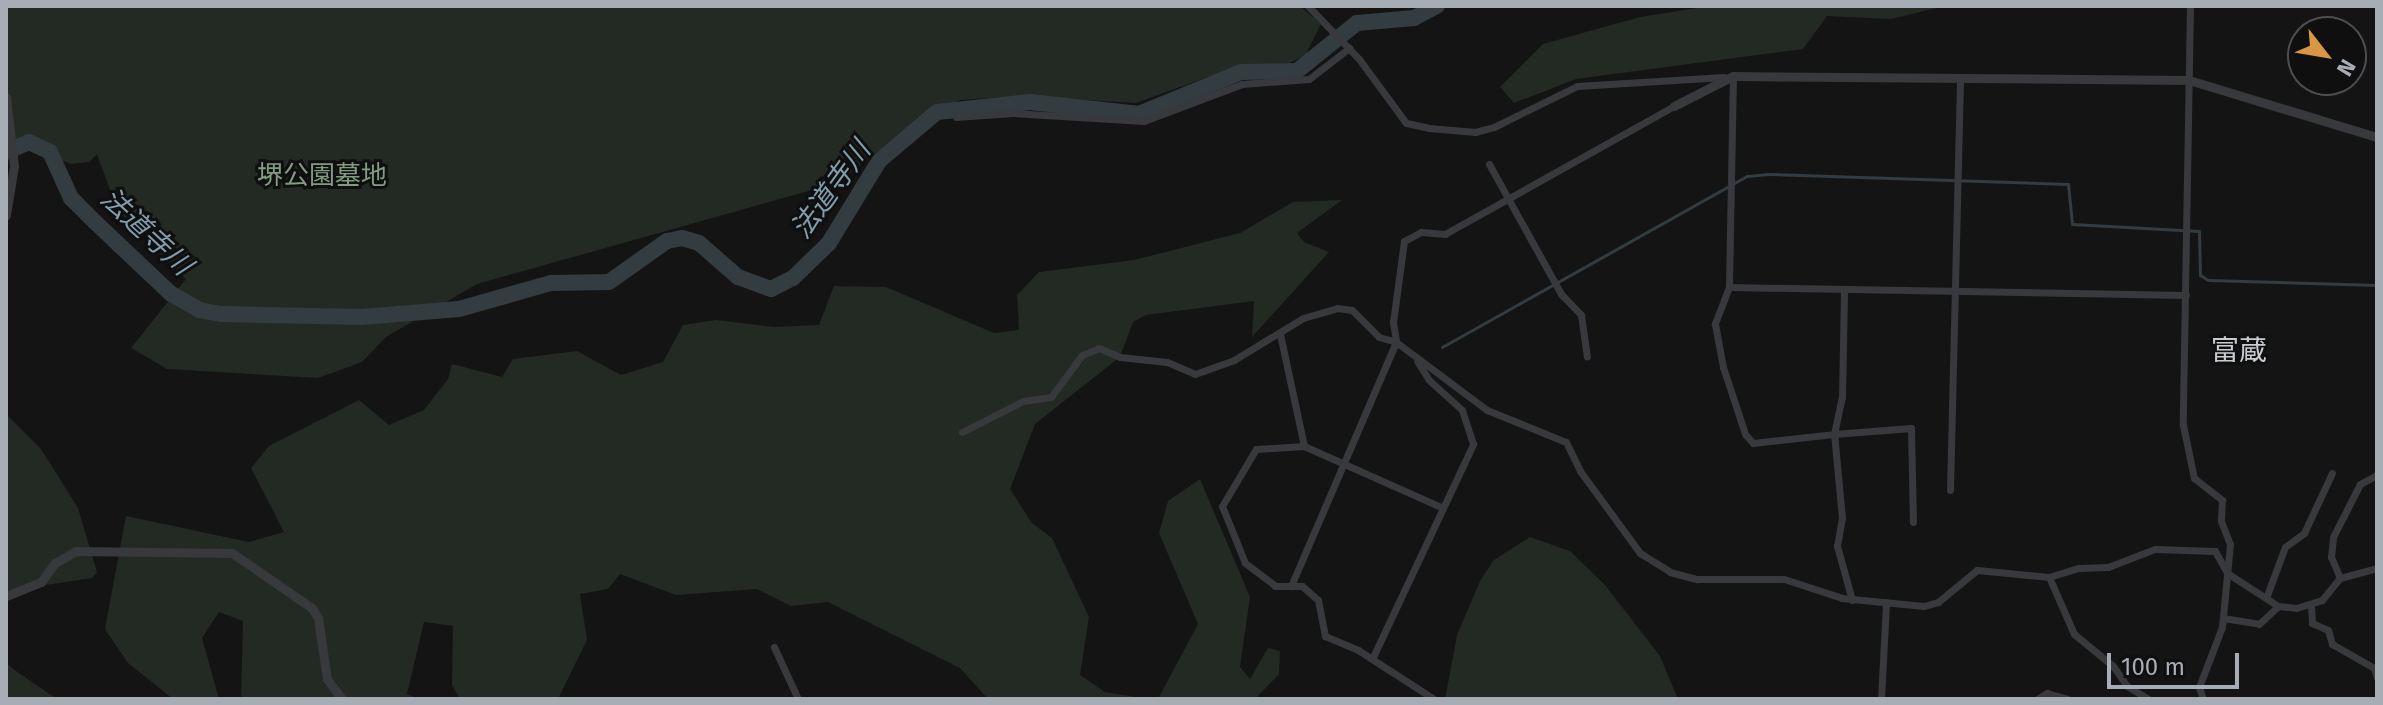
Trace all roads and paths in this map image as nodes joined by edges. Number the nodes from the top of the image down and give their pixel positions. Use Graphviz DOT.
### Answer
graph roads {
  1 [pos="1308,6"];
  2 [pos="2190,6"];
  3 [pos="1348,47"];
  4 [pos="1728,76"];
  5 [pos="1960,80"];
  6 [pos="2189,80"];
  7 [pos="6,97"];
  8 [pos="1674,106"];
  9 [pos="956,117"];
  10 [pos="2377,137"];
  11 [pos="1489,164"];
  12 [pos="1508,199"];
  13 [pos="6,215"];
  14 [pos="1729,287"];
  15 [pos="1844,291"];
  16 [pos="1959,292"];
  17 [pos="2186,295"];
  18 [pos="1280,334"];
  19 [pos="1396,342"];
  20 [pos="1414,355"];
  21 [pos="1587,357"];
  22 [pos="962,432"];
  23 [pos="1834,434"];
  24 [pos="1304,446"];
  25 [pos="1343,463"];
  26 [pos="2332,473"];
  27 [pos="2377,475"];
  28 [pos="1950,490"];
  29 [pos="1443,508"];
  30 [pos="1913,522"];
  31 [pos="2377,568"];
  32 [pos="2227,573"];
  33 [pos="2049,577"];
  34 [pos="2340,578"];
  35 [pos="1291,586"];
  36 [pos="6,596"];
  37 [pos="2266,598"];
  38 [pos="1852,600"];
  39 [pos="1886,602"];
  40 [pos="2278,606"];
  41 [pos="2311,607"];
  42 [pos="2223,618"];
  43 [pos="774,647"];
  44 [pos="1372,659"];
  45 [pos="2377,678"];
  46 [pos="342,699"];
  47 [pos="798,699"];
  48 [pos="1434,699"];
  49 [pos="1881,699"];
  50 [pos="2037,699"];
  51 [pos="2068,699"];
  52 [pos="2149,699"];
  53 [pos="2203,699"];
  1 -- 3 [label="street"];
  2 -- 6 [label="street"];
  3 -- 4 [label="street"];
  3 -- 9 [label="street"];
  4 -- 5 [label="street"];
  4 -- 8 [label="street"];
  4 -- 14 [label="street"];
  5 -- 6 [label="street"];
  5 -- 16 [label="street"];
  6 -- 10 [label="street"];
  6 -- 17 [label="street"];
  7 -- 13 [label="street"];
  8 -- 12 [label="street"];
  11 -- 12 [label="street"];
  12 -- 19 [label="street"];
  12 -- 21 [label="street"];
  14 -- 15 [label="street"];
  14 -- 23 [label="street"];
  15 -- 16 [label="street"];
  15 -- 23 [label="street"];
  16 -- 17 [label="street"];
  16 -- 28 [label="street"];
  17 -- 32 [label="street"];
  18 -- 19 [label="street"];
  18 -- 22 [label="street"];
  18 -- 24 [label="street"];
  19 -- 20 [label="street"];
  19 -- 25 [label="street"];
  20 -- 29 [label="street"];
  20 -- 38 [label="street"];
  23 -- 30 [label="street"];
  23 -- 38 [label="street"];
  24 -- 25 [label="street"];
  24 -- 35 [label="street"];
  25 -- 29 [label="street"];
  25 -- 35 [label="street"];
  26 -- 37 [label="street"];
  27 -- 34 [label="street"];
  29 -- 44 [label="street"];
  31 -- 34 [label="street"];
  32 -- 33 [label="street"];
  32 -- 37 [label="street"];
  32 -- 42 [label="street"];
  33 -- 39 [label="street"];
  33 -- 52 [label="street"];
  34 -- 41 [label="street"];
  35 -- 44 [label="street"];
  36 -- 46 [label="street"];
  37 -- 40 [label="street"];
  38 -- 39 [label="street"];
  39 -- 49 [label="street"];
  40 -- 41 [label="street"];
  40 -- 42 [label="street"];
  41 -- 45 [label="street"];
  42 -- 53 [label="street"];
  43 -- 47 [label="street"];
  44 -- 48 [label="street"];
  50 -- 51 [label="street"];
}
